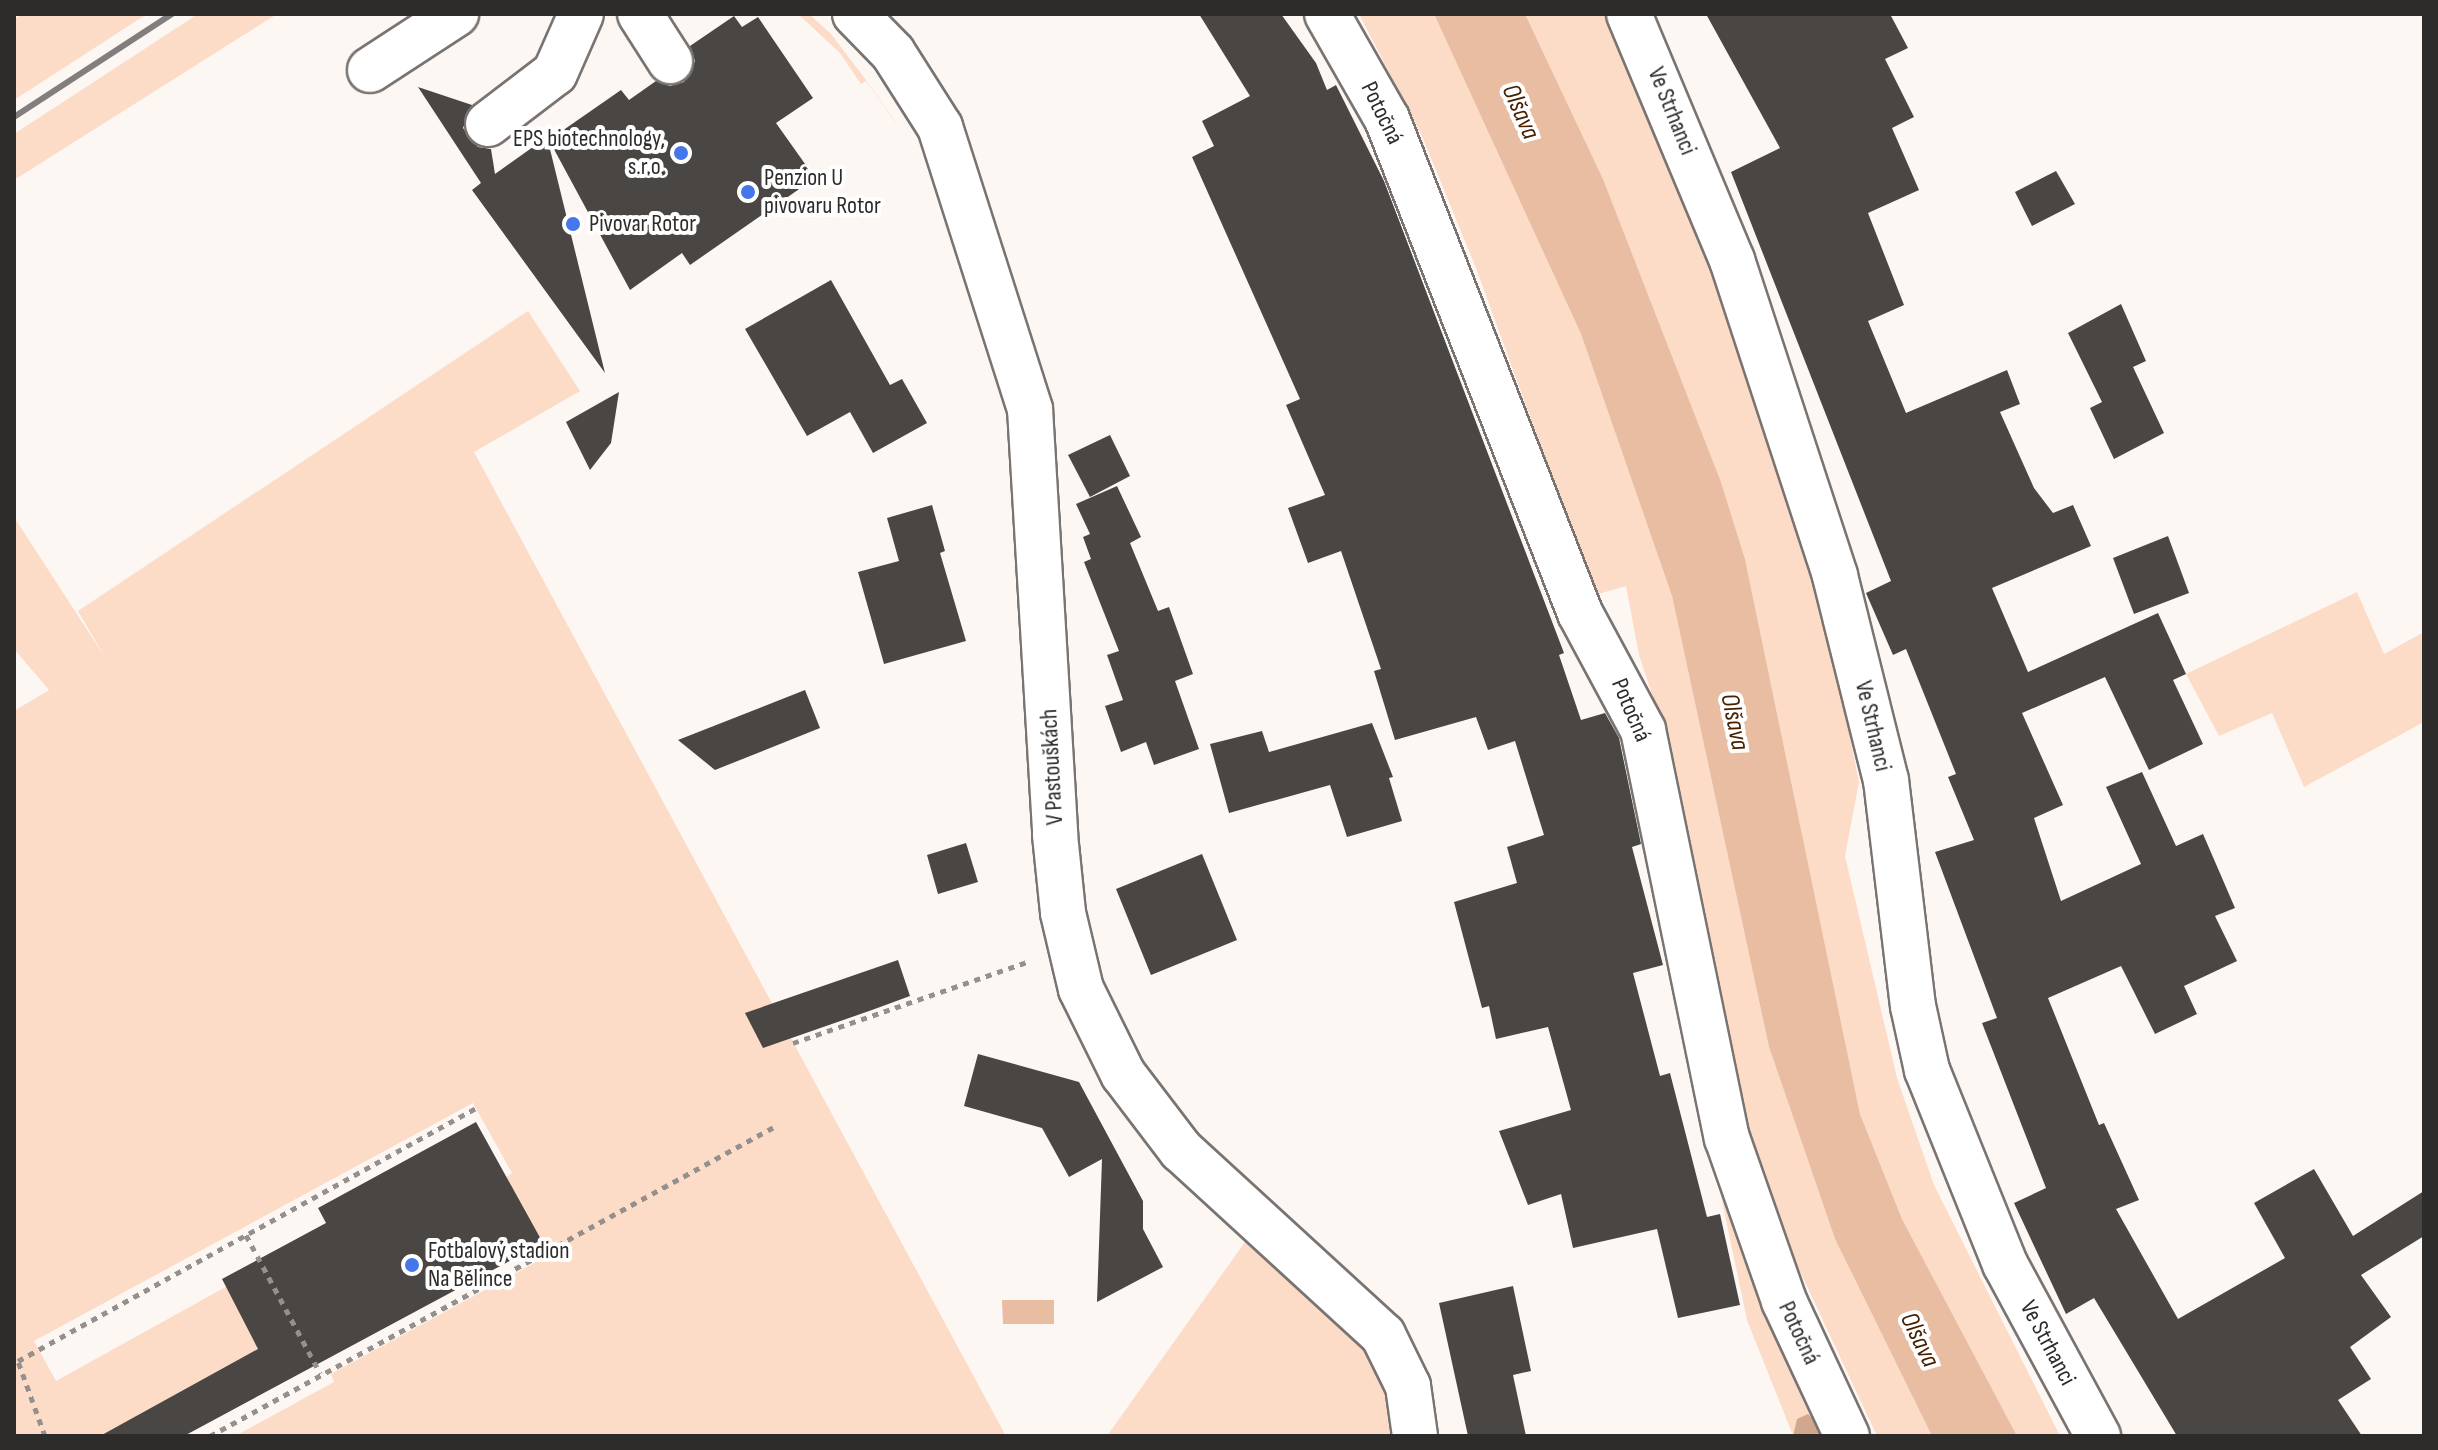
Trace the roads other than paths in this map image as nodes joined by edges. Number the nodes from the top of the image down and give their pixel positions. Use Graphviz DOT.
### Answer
graph roads {
  1 [pos="456,14"];
  2 [pos="581,14"];
  3 [pos="640,14"];
  4 [pos="855,14"];
  5 [pos="1327,14"];
  6 [pos="1629,14"];
  7 [pos="670,61"];
  8 [pos="370,70"];
  9 [pos="488,124"];
  10 [pos="1415,1436"];
  11 [pos="1847,1436"];
  12 [pos="2098,1436"];
  1 -- 8 [label="street"];
  2 -- 9 [label="street"];
  3 -- 7 [label="street"];
  4 -- 10 [label="street, V Pastouškách"];
  5 -- 11 [label="street, Potočná"];
  6 -- 12 [label="street, Ve Strhanci"];
}
